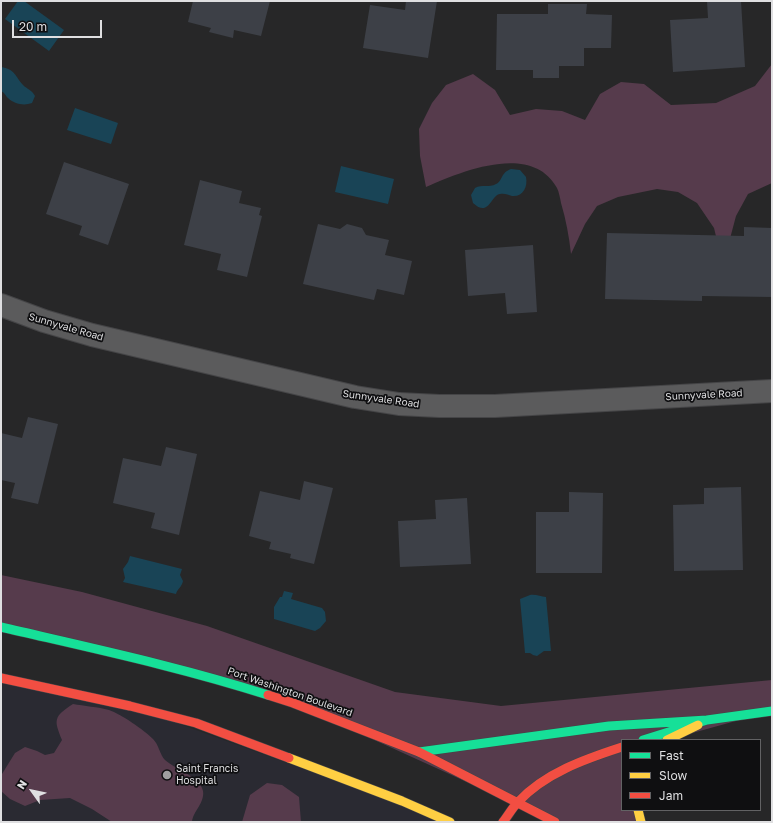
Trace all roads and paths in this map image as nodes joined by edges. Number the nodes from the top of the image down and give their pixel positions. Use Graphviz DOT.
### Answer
graph roads {
  1 [pos="1,305"];
  2 [pos="772,391"];
  3 [pos="1,627"];
  4 [pos="1,678"];
  5 [pos="772,711"];
  6 [pos="707,720"];
  7 [pos="646,739"];
  8 [pos="669,739"];
  9 [pos="621,747"];
  10 [pos="419,752"];
  11 [pos="518,802"];
  12 [pos="638,811"];
  13 [pos="450,822"];
  14 [pos="503,822"];
  15 [pos="555,822"];
  16 [pos="642,822"];
  1 -- 2 [label="street, Sunnyvale Road"];
  3 -- 10 [label="main road, Port Washington Boulevard"];
  4 -- 13 [label="main road"];
  5 -- 6 [label="main road"];
  6 -- 7 [label="main road"];
  6 -- 8 [label="main road"];
  6 -- 10 [label="main road"];
  9 -- 11 [label="main road"];
  10 -- 11 [label="main road, Port Washington Boulevard"];
  11 -- 14 [label="main road"];
  11 -- 15 [label="main road, Port Washington Boulevard"];
  12 -- 16 [label="main road"];
}
